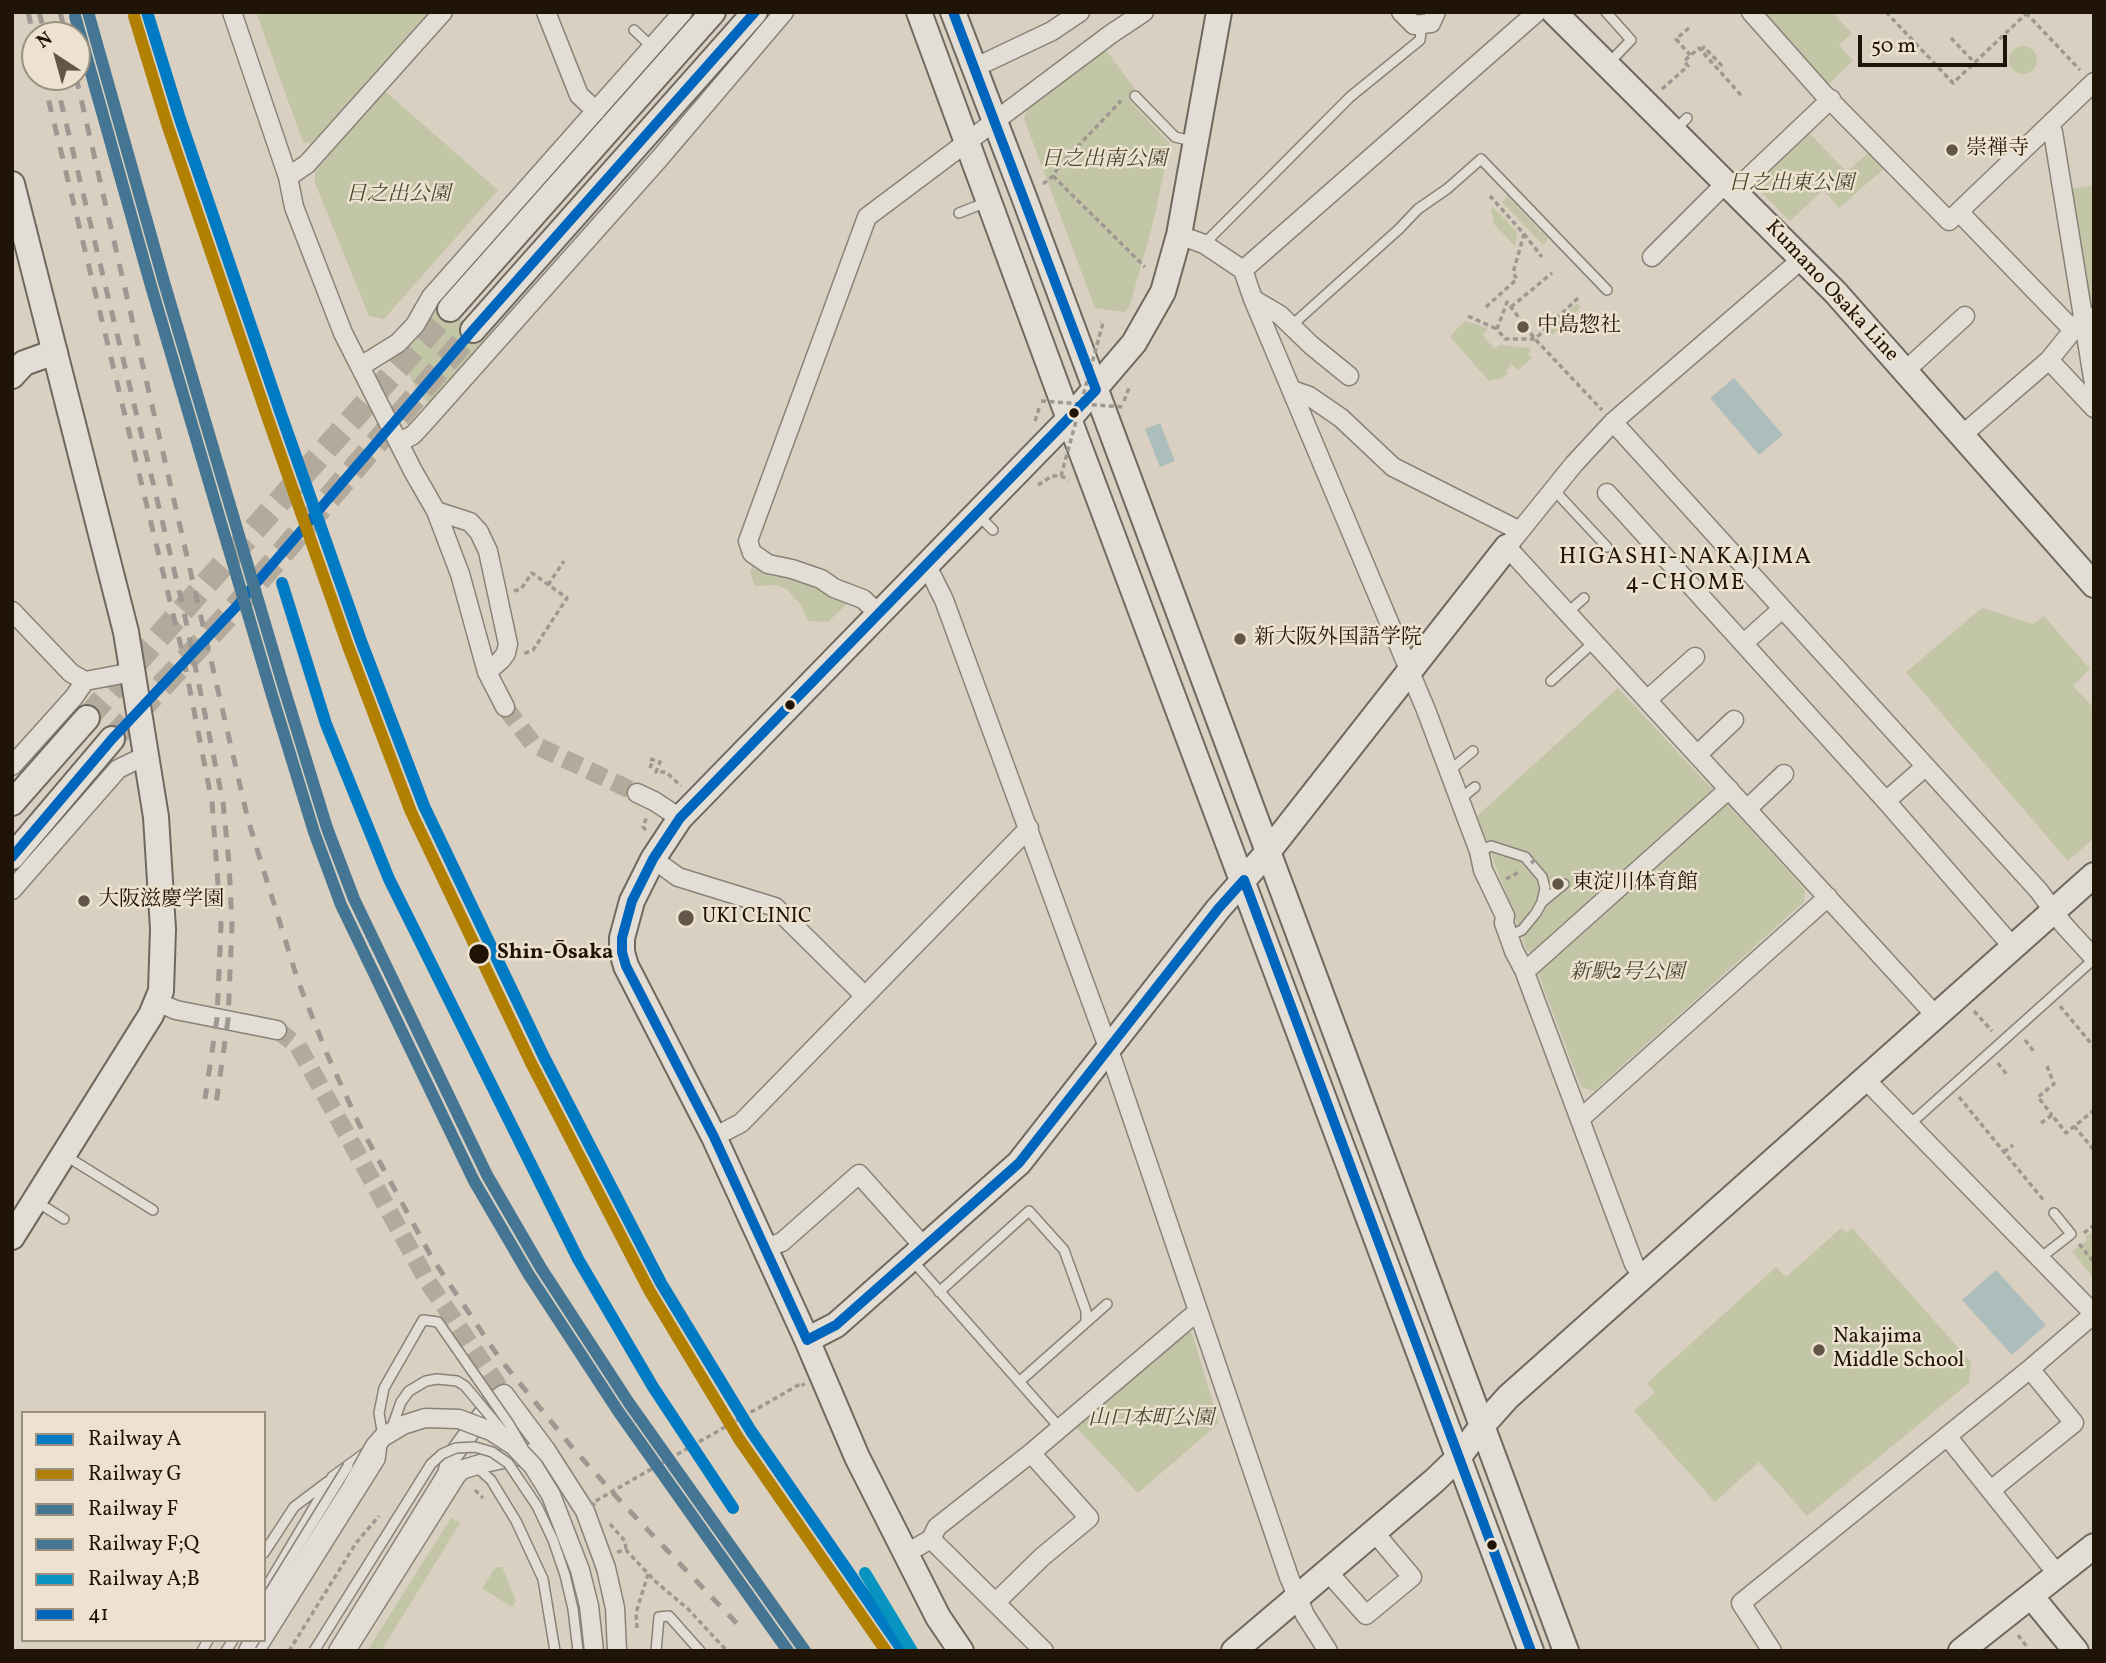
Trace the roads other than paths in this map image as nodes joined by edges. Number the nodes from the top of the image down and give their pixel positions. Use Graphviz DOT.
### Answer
graph roads {
  1 [pos="232,12"];
  2 [pos="443,12"];
  3 [pos="546,12"];
  4 [pos="683,12"];
  5 [pos="713,12"];
  6 [pos="755,12"];
  7 [pos="784,12"];
  8 [pos="919,12"];
  9 [pos="953,12"];
  10 [pos="1080,12"];
  11 [pos="1144,12"];
  12 [pos="1219,12"];
  13 [pos="1401,12"];
  14 [pos="1436,12"];
  15 [pos="1536,12"];
  16 [pos="1554,12"];
  17 [pos="1606,12"];
  18 [pos="1751,12"];
  19 [pos="1422,24"];
  20 [pos="634,30"];
  21 [pos="652,47"];
  22 [pos="1607,65"];
  23 [pos="974,68"];
  24 [pos="2093,83"];
  25 [pos="1135,96"];
  26 [pos="1831,99"];
  27 [pos="596,111"];
  28 [pos="993,122"];
  29 [pos="2048,127"];
  30 [pos="1195,142"];
  31 [pos="968,143"];
  32 [pos="288,177"];
  33 [pos="1730,187"];
  34 [pos="14,200"];
  35 [pos="989,202"];
  36 [pos="1959,212"];
  37 [pos="959,213"];
  38 [pos="1179,235"];
  39 [pos="1204,244"];
  40 [pos="1651,257"];
  41 [pos="1802,259"];
  42 [pos="1243,270"];
  43 [pos="1607,290"];
  44 [pos="1253,299"];
  45 [pos="450,309"];
  46 [pos="1965,316"];
  47 [pos="2083,322"];
  48 [pos="1291,326"];
  49 [pos="473,330"];
  50 [pos="55,352"];
  51 [pos="2049,360"];
  52 [pos="361,366"];
  53 [pos="1905,371"];
  54 [pos="12,376"];
  55 [pos="1349,376"];
  56 [pos="2094,384"];
  57 [pos="1292,390"];
  58 [pos="1082,404"];
  59 [pos="2094,408"];
  60 [pos="1613,422"];
  61 [pos="1961,436"];
  62 [pos="400,442"];
  63 [pos="1553,489"];
  64 [pos="1606,493"];
  65 [pos="436,511"];
  66 [pos="975,513"];
  67 [pos="993,530"];
  68 [pos="1513,539"];
  69 [pos="1607,547"];
  70 [pos="926,564"];
  71 [pos="2094,585"];
  72 [pos="1584,598"];
  73 [pos="1782,609"];
  74 [pos="12,611"];
  75 [pos="1567,613"];
  76 [pos="879,614"];
  77 [pos="1594,642"];
  78 [pos="1744,643"];
  79 [pos="1695,657"];
  80 [pos="1408,671"];
  81 [pos="133,672"];
  82 [pos="487,672"];
  83 [pos="85,681"];
  84 [pos="1551,681"];
  85 [pos="1647,700"];
  86 [pos="505,707"];
  87 [pos="87,718"];
  88 [pos="1734,720"];
  89 [pos="112,739"];
  90 [pos="1473,751"];
  91 [pos="147,755"];
  92 [pos="1697,755"];
  93 [pos="14,759"];
  94 [pos="1925,767"];
  95 [pos="1448,772"];
  96 [pos="1784,774"];
  97 [pos="1475,787"];
  98 [pos="1729,789"];
  99 [pos="637,793"];
  100 [pos="1459,800"];
  101 [pos="1886,801"];
  102 [pos="12,803"];
  103 [pos="1747,808"];
  104 [pos="680,818"];
  105 [pos="1030,828"];
  106 [pos="1479,851"];
  107 [pos="1267,853"];
  108 [pos="12,857"];
  109 [pos="653,859"];
  110 [pos="2094,875"];
  111 [pos="1244,880"];
  112 [pos="1564,884"];
  113 [pos="12,890"];
  114 [pos="1828,897"];
  115 [pos="1542,902"];
  116 [pos="2053,910"];
  117 [pos="1509,936"];
  118 [pos="2012,946"];
  119 [pos="2094,958"];
  120 [pos="1524,970"];
  121 [pos="864,995"];
  122 [pos="157,1002"];
  123 [pos="1936,1016"];
  124 [pos="277,1030"];
  125 [pos="1109,1049"];
  126 [pos="1865,1079"];
  127 [pos="1580,1119"];
  128 [pos="1909,1125"];
  129 [pos="714,1137"];
  130 [pos="65,1155"];
  131 [pos="36,1201"];
  132 [pos="153,1210"];
  133 [pos="2054,1213"];
  134 [pos="64,1219"];
  135 [pos="12,1237"];
  136 [pos="765,1248"];
  137 [pos="917,1253"];
  138 [pos="2039,1259"];
  139 [pos="1644,1278"];
  140 [pos="939,1292"];
  141 [pos="1107,1304"];
  142 [pos="1198,1311"];
  143 [pos="1086,1321"];
  144 [pos="807,1340"];
  145 [pos="2030,1369"];
  146 [pos="1019,1382"];
  147 [pos="1482,1426"];
  148 [pos="1060,1428"];
  149 [pos="1947,1436"];
  150 [pos="383,1438"];
  151 [pos="514,1446"];
  152 [pos="546,1450"];
  153 [pos="1031,1452"];
  154 [pos="1458,1458"];
  155 [pos="348,1466"];
  156 [pos="533,1466"];
  157 [pos="471,1467"];
  158 [pos="447,1474"];
  159 [pos="332,1478"];
  160 [pos="1992,1490"];
  161 [pos="1374,1532"];
  162 [pos="931,1539"];
  163 [pos="2094,1546"];
  164 [pos="266,1550"];
  165 [pos="905,1553"];
  166 [pos="1328,1572"];
  167 [pos="2058,1575"];
  168 [pos="266,1588"];
  169 [pos="2031,1596"];
  170 [pos="1298,1597"];
  171 [pos="266,1599"];
  172 [pos="995,1603"];
  173 [pos="266,1622"];
  174 [pos="266,1642"];
  175 [pos="314,1651"];
  176 [pos="338,1651"];
  177 [pos="351,1651"];
  178 [pos="555,1651"];
  179 [pos="578,1651"];
  180 [pos="594,1651"];
  181 [pos="617,1651"];
  182 [pos="656,1651"];
  183 [pos="700,1651"];
  184 [pos="961,1651"];
  185 [pos="1044,1651"];
  186 [pos="1234,1651"];
  187 [pos="1328,1651"];
  188 [pos="1531,1651"];
  189 [pos="1566,1651"];
  190 [pos="1772,1651"];
  191 [pos="1961,1651"];
  192 [pos="2076,1651"];
  1 -- 32 [label="street"];
  2 -- 32 [label="street"];
  3 -- 27 [label="street"];
  4 -- 21 [label="street"];
  5 -- 45 [label="street"];
  6 -- 49 [label="street"];
  7 -- 62 [label="street"];
  8 -- 31 [label="street"];
  9 -- 23 [label="street"];
  10 -- 23 [label="street"];
  11 -- 28 [label="street"];
  12 -- 30 [label="street"];
  13 -- 19 [label="street"];
  14 -- 19 [label="street"];
  15 -- 42 [label="street"];
  16 -- 22 [label="street, Kumano Osaka Line"];
  17 -- 22 [label="lane"];
  18 -- 26 [label="street"];
  19 -- 39 [label="lane"];
  20 -- 21 [label="lane"];
  21 -- 27 [label="street"];
  22 -- 33 [label="street, Kumano Osaka Line"];
  23 -- 28 [label="street"];
  24 -- 29 [label="street"];
  25 -- 30 [label="lane"];
  26 -- 33 [label="street"];
  26 -- 36 [label="street"];
  27 -- 52 [label="street"];
  28 -- 31 [label="street"];
  28 -- 58 [label="street"];
  29 -- 36 [label="street"];
  29 -- 47 [label="street"];
  30 -- 38 [label="street"];
  31 -- 35 [label="street"];
  31 -- 76 [label="street"];
  32 -- 52 [label="street"];
  33 -- 40 [label="street"];
  33 -- 41 [label="street, Kumano Osaka Line"];
  34 -- 50 [label="street"];
  35 -- 37 [label="lane"];
  35 -- 58 [label="street"];
  36 -- 47 [label="street"];
  38 -- 39 [label="street"];
  38 -- 58 [label="street"];
  39 -- 42 [label="street"];
  41 -- 53 [label="street, Kumano Osaka Line"];
  41 -- 60 [label="street"];
  42 -- 44 [label="street"];
  43 -- 48 [label="lane"];
  44 -- 48 [label="street"];
  44 -- 57 [label="street"];
  46 -- 53 [label="street"];
  47 -- 51 [label="street"];
  47 -- 56 [label="street"];
  48 -- 55 [label="street"];
  50 -- 54 [label="street"];
  50 -- 81 [label="street"];
  51 -- 59 [label="street"];
  51 -- 61 [label="street"];
  52 -- 62 [label="street"];
  53 -- 61 [label="street, Kumano Osaka Line"];
  57 -- 68 [label="street"];
  57 -- 80 [label="street"];
  58 -- 66 [label="street"];
  58 -- 107 [label="street"];
  58 -- 111 [label="street"];
  60 -- 63 [label="street"];
  60 -- 73 [label="street"];
  61 -- 71 [label="street, Kumano Osaka Line"];
  62 -- 65 [label="street"];
  63 -- 68 [label="street"];
  63 -- 69 [label="lane"];
  64 -- 78 [label="street"];
  65 -- 82 [label="street"];
  65 -- 82 [label="street"];
  66 -- 67 [label="lane"];
  66 -- 70 [label="street"];
  68 -- 75 [label="street"];
  68 -- 80 [label="street"];
  70 -- 76 [label="street"];
  70 -- 105 [label="street"];
  72 -- 75 [label="lane"];
  73 -- 78 [label="street"];
  73 -- 94 [label="street"];
  74 -- 83 [label="street"];
  75 -- 77 [label="street"];
  76 -- 104 [label="street"];
  77 -- 84 [label="lane"];
  77 -- 85 [label="street"];
  78 -- 101 [label="street"];
  79 -- 85 [label="street"];
  80 -- 95 [label="street"];
  80 -- 107 [label="street"];
  81 -- 83 [label="street"];
  81 -- 91 [label="street"];
  82 -- 86 [label="street"];
  83 -- 93 [label="street"];
  85 -- 92 [label="street"];
  87 -- 102 [label="street"];
  88 -- 92 [label="street"];
  89 -- 108 [label="street"];
  90 -- 95 [label="lane"];
  91 -- 113 [label="street"];
  91 -- 122 [label="street"];
  92 -- 98 [label="street"];
  94 -- 101 [label="street"];
  94 -- 116 [label="street"];
  95 -- 100 [label="street"];
  96 -- 103 [label="street"];
  97 -- 100 [label="lane"];
  98 -- 103 [label="street"];
  98 -- 120 [label="street"];
  99 -- 104 [label="street"];
  100 -- 106 [label="street"];
  101 -- 118 [label="street"];
  103 -- 114 [label="street"];
  104 -- 109 [label="street"];
  105 -- 121 [label="street"];
  105 -- 125 [label="street"];
  106 -- 115 [label="lane"];
  106 -- 117 [label="street"];
  107 -- 111 [label="street"];
  107 -- 147 [label="street"];
  109 -- 121 [label="street"];
  109 -- 129 [label="street"];
  110 -- 116 [label="street"];
  111 -- 125 [label="street"];
  111 -- 154 [label="street"];
  112 -- 115 [label="lane"];
  114 -- 123 [label="street"];
  114 -- 127 [label="street"];
  115 -- 117 [label="lane"];
  116 -- 118 [label="street"];
  116 -- 119 [label="street"];
  117 -- 120 [label="street"];
  118 -- 123 [label="street"];
  119 -- 128 [label="lane"];
  120 -- 127 [label="street"];
  121 -- 129 [label="street"];
  122 -- 124 [label="street"];
  122 -- 130 [label="street"];
  123 -- 126 [label="street"];
  125 -- 137 [label="street"];
  125 -- 142 [label="street"];
  126 -- 128 [label="street"];
  126 -- 139 [label="street"];
  127 -- 139 [label="street"];
  128 -- 138 [label="street"];
  129 -- 136 [label="street"];
  130 -- 131 [label="street"];
  130 -- 132 [label="lane"];
  131 -- 134 [label="lane"];
  131 -- 135 [label="street"];
  133 -- 138 [label="lane"];
  136 -- 137 [label="street"];
  136 -- 144 [label="street"];
  137 -- 140 [label="lane"];
  137 -- 144 [label="street"];
  138 -- 145 [label="street"];
  139 -- 147 [label="street"];
  140 -- 143 [label="lane"];
  140 -- 146 [label="lane"];
  141 -- 143 [label="lane"];
  142 -- 148 [label="street"];
  142 -- 170 [label="street"];
  143 -- 146 [label="lane"];
  144 -- 165 [label="street"];
  145 -- 149 [label="street"];
  145 -- 160 [label="street"];
  146 -- 148 [label="lane"];
  147 -- 154 [label="street"];
  147 -- 189 [label="street"];
  148 -- 153 [label="street"];
  149 -- 160 [label="street"];
  149 -- 190 [label="street"];
  150 -- 151 [label="street, bridge"];
  150 -- 151 [label="lane, bridge"];
  150 -- 155 [label="lane, bridge"];
  150 -- 156 [label="lane, bridge"];
  150 -- 173 [label="street, bridge"];
  150 -- 174 [label="lane, bridge"];
  151 -- 156 [label="street, bridge"];
  152 -- 157 [label="street"];
  152 -- 158 [label="street"];
  152 -- 181 [label="street"];
  153 -- 162 [label="street"];
  153 -- 172 [label="street"];
  154 -- 161 [label="street"];
  154 -- 188 [label="street"];
  155 -- 159 [label="lane, bridge"];
  155 -- 171 [label="lane, bridge"];
  156 -- 180 [label="street, bridge"];
  157 -- 158 [label="street"];
  157 -- 177 [label="lane"];
  157 -- 178 [label="lane"];
  158 -- 176 [label="street"];
  159 -- 164 [label="lane"];
  159 -- 168 [label="lane"];
  160 -- 167 [label="street"];
  161 -- 166 [label="street"];
  161 -- 166 [label="street"];
  162 -- 165 [label="street"];
  162 -- 172 [label="street"];
  163 -- 167 [label="street"];
  165 -- 184 [label="street"];
  166 -- 170 [label="street"];
  167 -- 169 [label="street"];
  169 -- 191 [label="street"];
  169 -- 192 [label="street"];
  170 -- 186 [label="street"];
  170 -- 187 [label="street"];
  172 -- 185 [label="street"];
  175 -- 179 [label="lane, bridge"];
  182 -- 183 [label="lane"];
}
